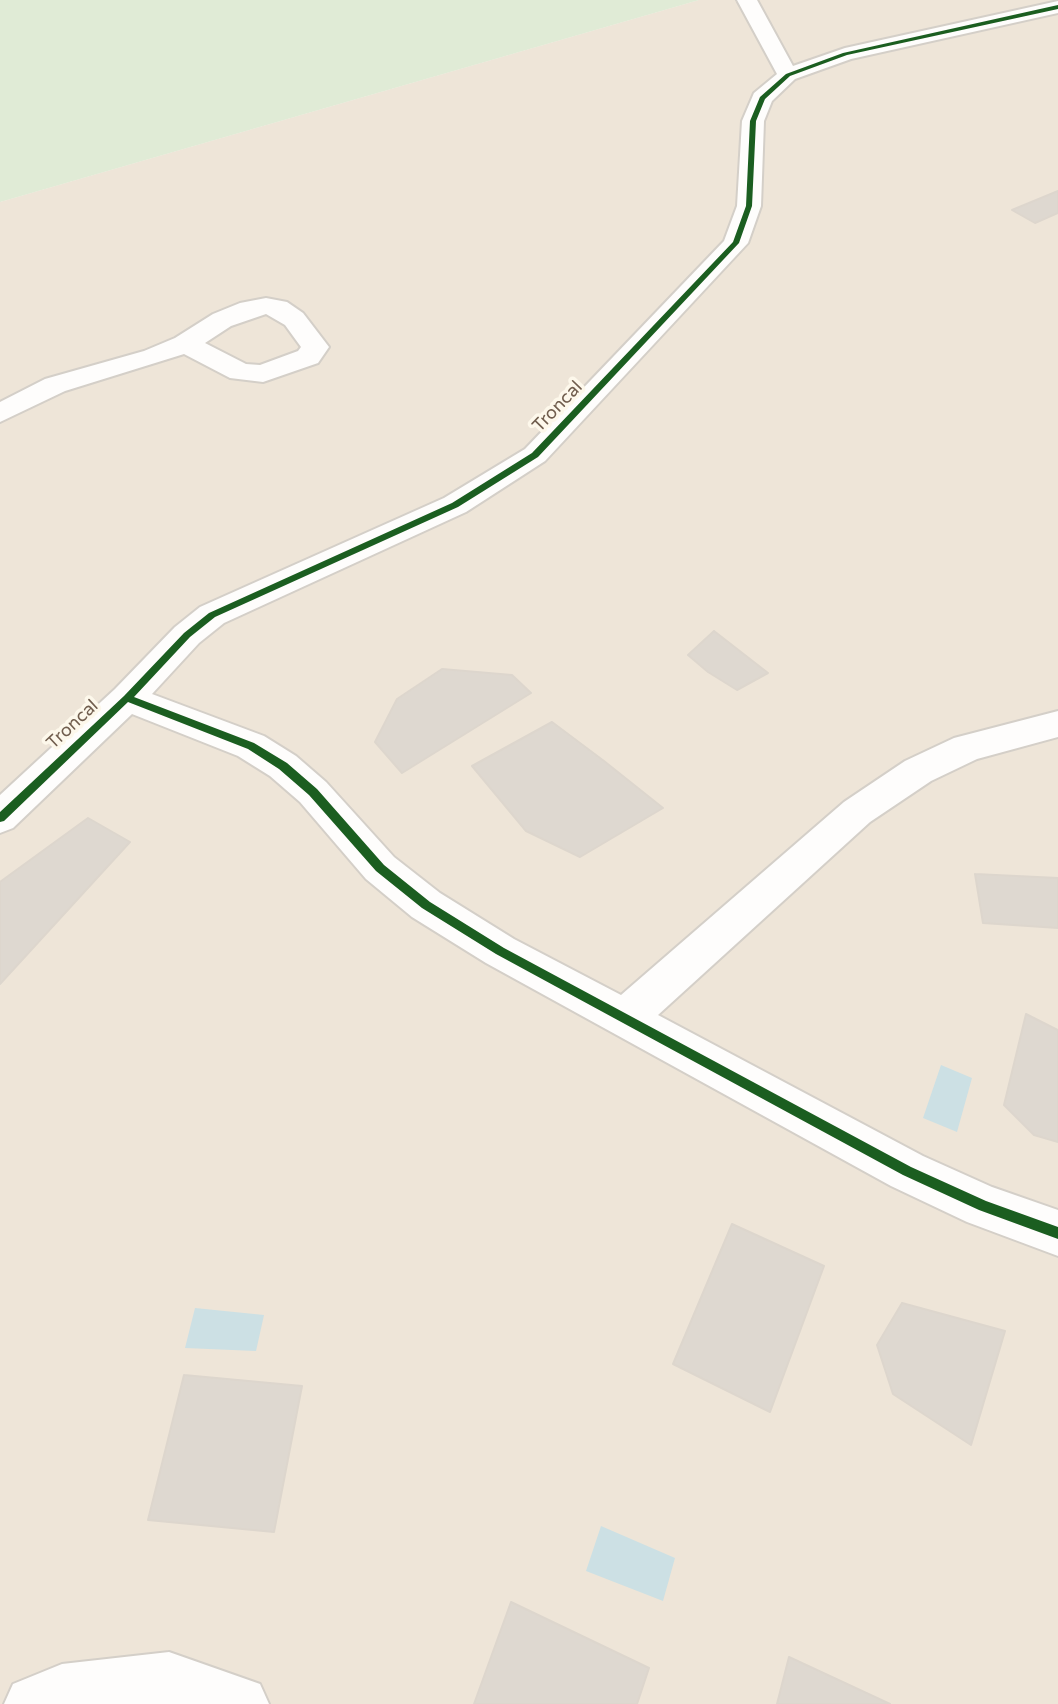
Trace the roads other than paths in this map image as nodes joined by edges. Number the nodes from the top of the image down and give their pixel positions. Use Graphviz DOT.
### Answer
graph roads {
  1 [pos="747,0"];
  2 [pos="1058,7"];
  3 [pos="788,75"];
  4 [pos="185,344"];
  5 [pos="0,413"];
  6 [pos="127,698"];
  7 [pos="1058,724"];
  8 [pos="0,818"];
  9 [pos="624,1019"];
  10 [pos="1058,1233"];
  11 [pos="33,1704"];
  12 [pos="240,1704"];
  1 -- 3 [label="street"];
  2 -- 3 [label="street, Troncal"];
  3 -- 6 [label="street, Troncal"];
  4 -- 5 [label="street"];
  6 -- 8 [label="street, Troncal"];
  6 -- 9 [label="street"];
  7 -- 9 [label="street"];
  9 -- 10 [label="street"];
  11 -- 12 [label="street"];
}
